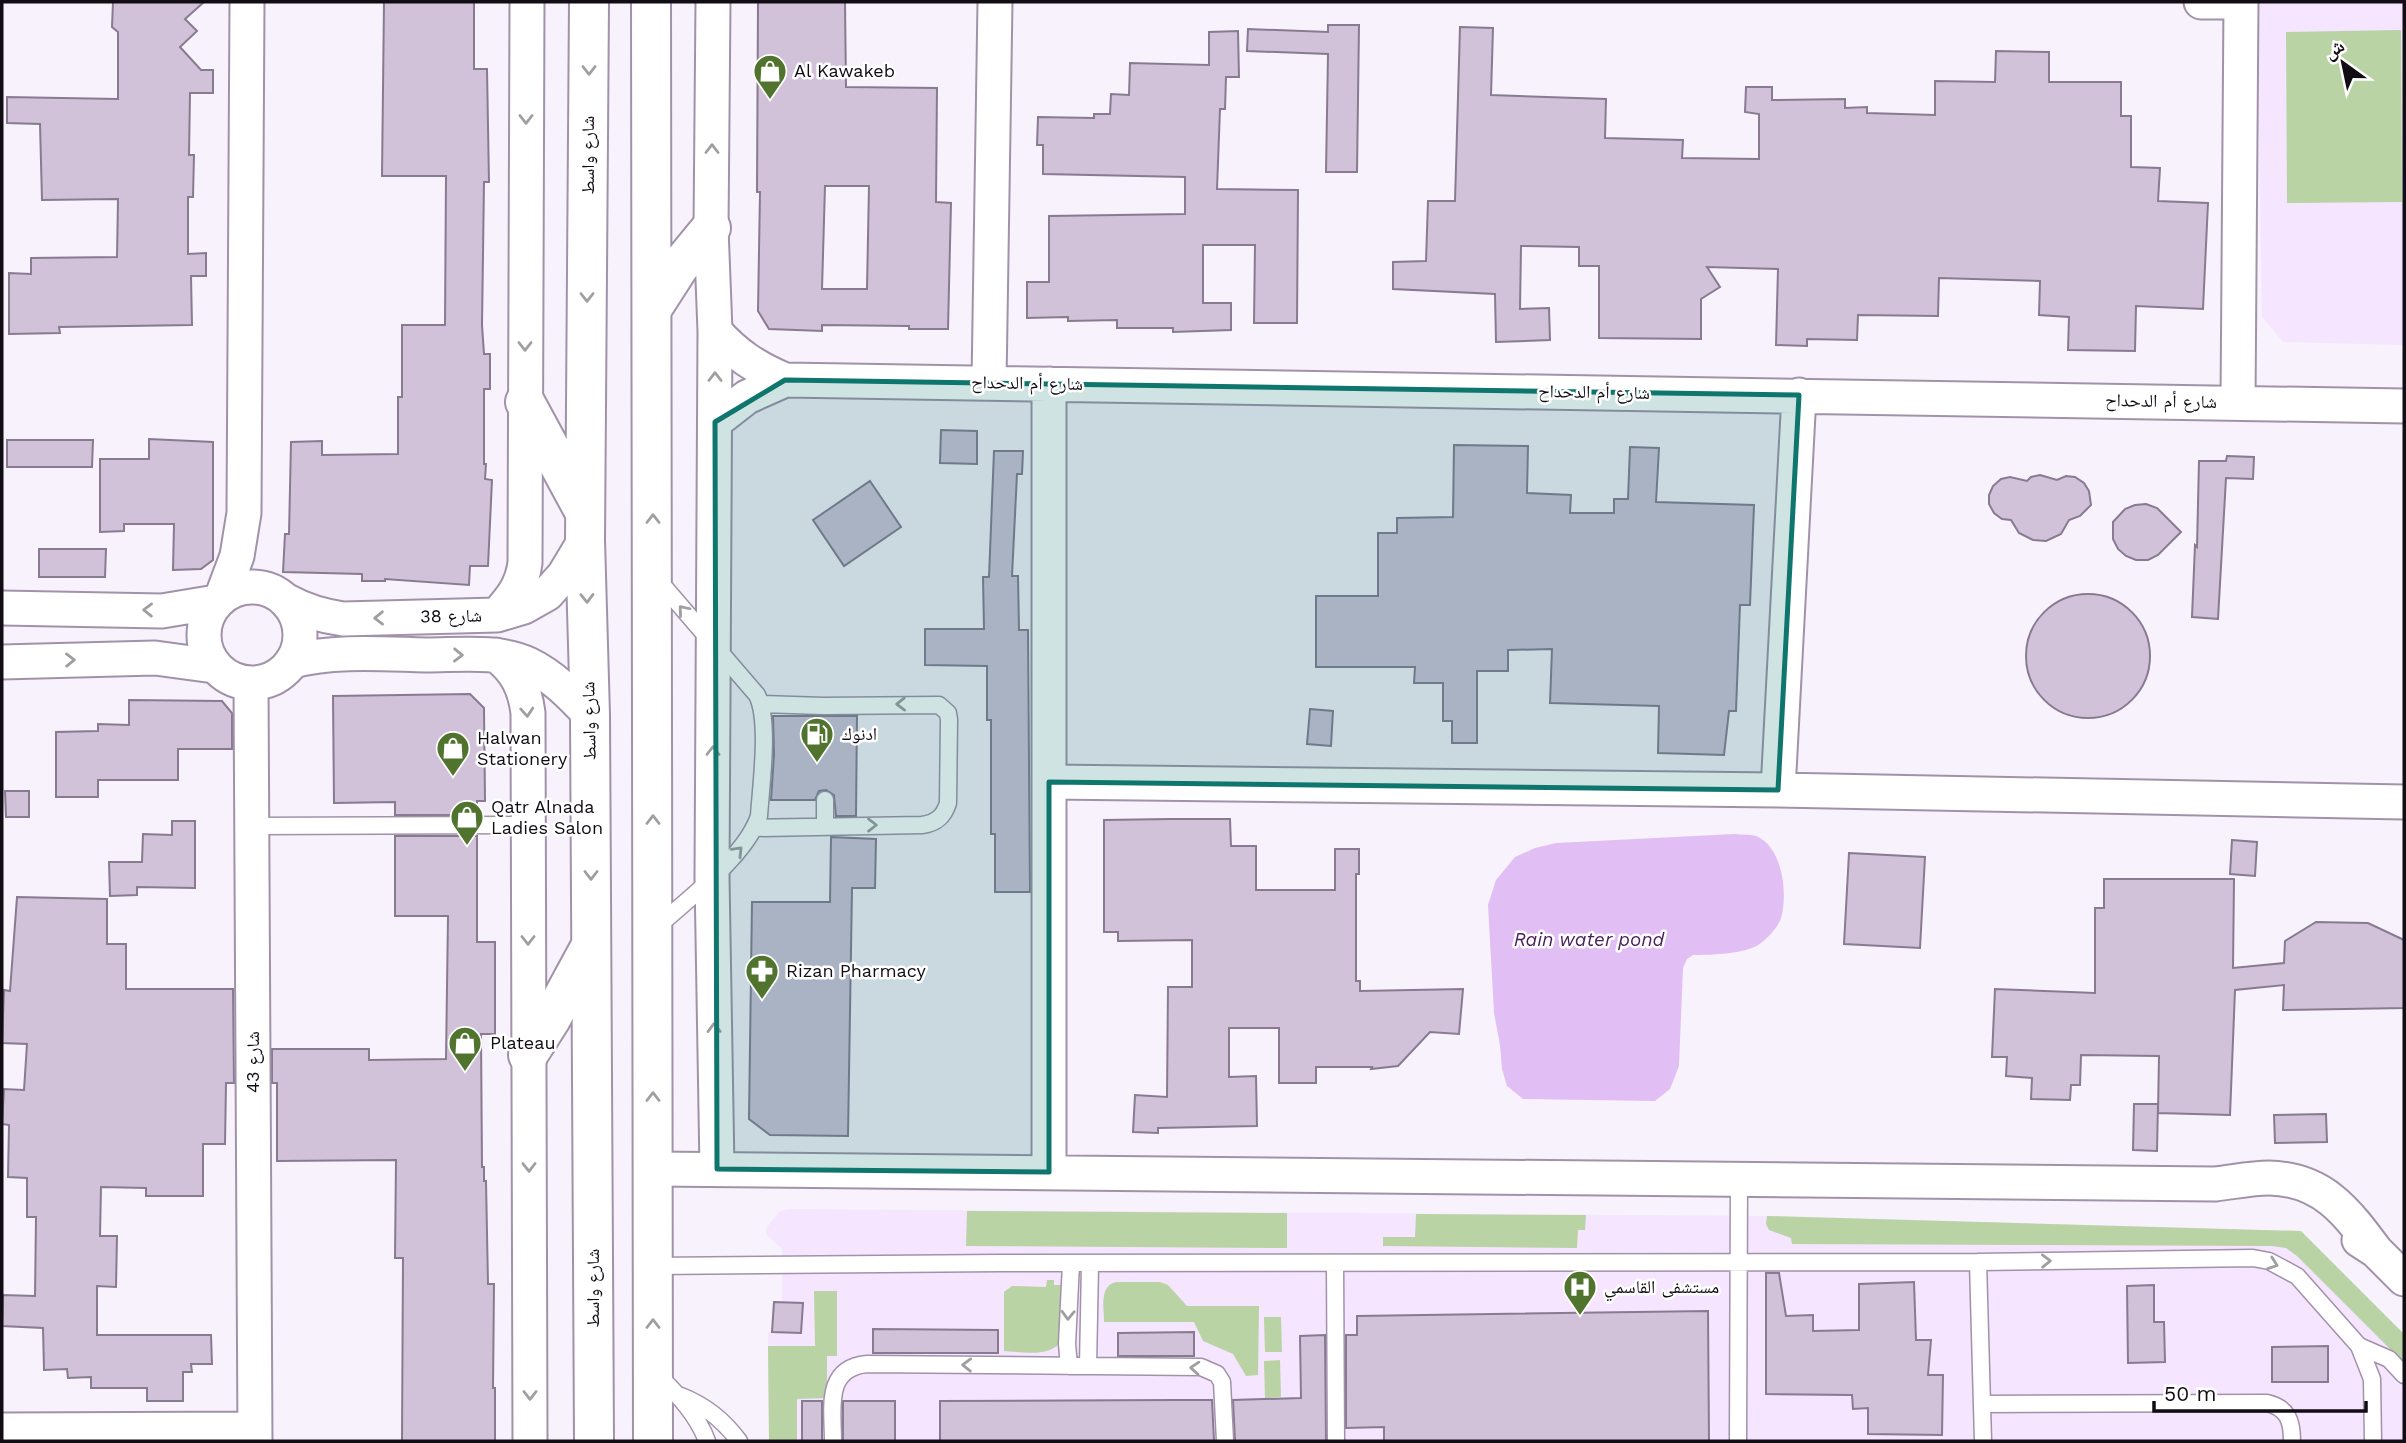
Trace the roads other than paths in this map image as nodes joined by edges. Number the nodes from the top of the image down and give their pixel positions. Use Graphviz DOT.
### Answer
graph roads {
  1 [pos="247,2"];
  2 [pos="527,2"];
  3 [pos="589,2"];
  4 [pos="651,2"];
  5 [pos="713,2"];
  6 [pos="995,2"];
  7 [pos="2201,2"];
  8 [pos="2241,2"];
  9 [pos="711,228"];
  10 [pos="652,309"];
  11 [pos="715,331"];
  12 [pos="785,380"];
  13 [pos="989,383"];
  14 [pos="1049,384"];
  15 [pos="1799,395"];
  16 [pos="525,402"];
  17 [pos="2238,403"];
  18 [pos="2404,406"];
  19 [pos="715,422"];
  20 [pos="244,513"];
  21 [pos="586,527"];
  22 [pos="653,575"];
  23 [pos="282,597"];
  24 [pos="219,599"];
  25 [pos="2,608"];
  26 [pos="497,615"];
  27 [pos="714,646"];
  28 [pos="495,655"];
  29 [pos="292,661"];
  30 [pos="2,662"];
  31 [pos="214,666"];
  32 [pos="251,683"];
  33 [pos="762,704"];
  34 [pos="590,715"];
  35 [pos="1049,782"];
  36 [pos="1779,790"];
  37 [pos="825,800"];
  38 [pos="2403,802"];
  39 [pos="528,825"];
  40 [pos="252,826"];
  41 [pos="825,826"];
  42 [pos="755,828"];
  43 [pos="712,877"];
  44 [pos="653,931"];
  45 [pos="592,944"];
  46 [pos="528,1055"];
  47 [pos="653,1169"];
  48 [pos="716,1170"];
  49 [pos="1049,1172"];
  50 [pos="1739,1178"];
  51 [pos="1978,1262"];
  52 [pos="1739,1263"];
  53 [pos="1071,1264"];
  54 [pos="1335,1264"];
  55 [pos="1090,1265"];
  56 [pos="653,1266"];
  57 [pos="2404,1279"];
  58 [pos="2359,1346"];
  59 [pos="1069,1366"];
  60 [pos="1087,1366"];
  61 [pos="2404,1375"];
  62 [pos="665,1382"];
  63 [pos="1982,1404"];
  64 [pos="2,1430"];
  65 [pos="255,1435"];
  66 [pos="530,1441"];
  67 [pos="593,1441"];
  68 [pos="653,1441"];
  69 [pos="707,1441"];
  70 [pos="739,1441"];
  71 [pos="834,1441"];
  72 [pos="1225,1441"];
  73 [pos="1336,1441"];
  74 [pos="1738,1441"];
  75 [pos="1983,1441"];
  76 [pos="2292,1441"];
  77 [pos="2373,1441"];
  1 -- 20 [label="street"];
  2 -- 16 [label="street, one-way"];
  3 -- 21 [label="main road, شارع واسط, one-way"];
  4 -- 10 [label="main road"];
  9 -- 5 [label="street, one-way"];
  6 -- 13 [label="street"];
  7 -- 8 [label="street"];
  8 -- 17 [label="street"];
  9 -- 10 [label="main road"];
  9 -- 11 [label="street"];
  22 -- 10 [label="main road, one-way"];
  11 -- 12 [label="street, شارع أم الدحداح"];
  19 -- 11 [label="street, one-way"];
  12 -- 13 [label="street, شارع أم الدحداح"];
  12 -- 19 [label="street, شارع أم الدحداح"];
  13 -- 14 [label="street, شارع أم الدحداح"];
  14 -- 15 [label="street, شارع أم الدحداح"];
  14 -- 35 [label="street"];
  15 -- 17 [label="street, شارع أم الدحداح"];
  15 -- 36 [label="street"];
  16 -- 21 [label="main road"];
  16 -- 26 [label="street"];
  17 -- 18 [label="street, شارع أم الدحداح"];
  19 -- 27 [label="street"];
  20 -- 23 [label="street"];
  20 -- 24 [label="street"];
  21 -- 26 [label="street, شارع 38"];
  21 -- 34 [label="main road, شارع واسط, one-way"];
  27 -- 22 [label="lane, one-way"];
  44 -- 22 [label="main road, one-way"];
  23 -- 24 [label="street"];
  26 -- 23 [label="street, شارع 38, one-way"];
  23 -- 29 [label="street"];
  24 -- 25 [label="street, one-way"];
  24 -- 31 [label="street"];
  27 -- 33 [label="lane"];
  43 -- 27 [label="street, one-way"];
  29 -- 28 [label="street, one-way"];
  28 -- 34 [label="street"];
  28 -- 39 [label="street, one-way"];
  29 -- 32 [label="street"];
  30 -- 31 [label="street, one-way"];
  31 -- 32 [label="street"];
  32 -- 40 [label="street, شارع 43"];
  41 -- 33 [label="lane, one-way"];
  33 -- 42 [label="lane"];
  34 -- 45 [label="main road, شارع واسط, one-way"];
  35 -- 36 [label="street"];
  35 -- 49 [label="street"];
  36 -- 38 [label="street"];
  37 -- 41 [label="lane"];
  39 -- 40 [label="lane"];
  39 -- 46 [label="street, one-way"];
  40 -- 65 [label="street, شارع 43"];
  41 -- 42 [label="lane"];
  43 -- 42 [label="lane, one-way"];
  43 -- 44 [label="lane"];
  48 -- 43 [label="street, one-way"];
  47 -- 44 [label="main road, one-way"];
  45 -- 46 [label="main road"];
  45 -- 67 [label="main road, شارع واسط"];
  46 -- 66 [label="street, one-way"];
  47 -- 48 [label="street"];
  47 -- 56 [label="main road"];
  48 -- 49 [label="street"];
  49 -- 50 [label="street"];
  50 -- 52 [label="lane"];
  50 -- 57 [label="street"];
  51 -- 52 [label="lane"];
  51 -- 58 [label="lane, one-way"];
  51 -- 63 [label="lane"];
  52 -- 54 [label="lane"];
  52 -- 74 [label="lane"];
  53 -- 55 [label="lane"];
  53 -- 56 [label="lane"];
  53 -- 59 [label="lane, one-way"];
  54 -- 55 [label="lane"];
  54 -- 73 [label="lane"];
  55 -- 60 [label="lane"];
  62 -- 56 [label="main road, one-way"];
  58 -- 61 [label="lane"];
  58 -- 77 [label="lane"];
  59 -- 60 [label="lane"];
  59 -- 71 [label="lane, one-way"];
  72 -- 60 [label="lane, one-way"];
  62 -- 68 [label="main road"];
  62 -- 69 [label="lane"];
  62 -- 70 [label="lane"];
  63 -- 75 [label="lane"];
  63 -- 76 [label="lane"];
  64 -- 65 [label="street"];
}
